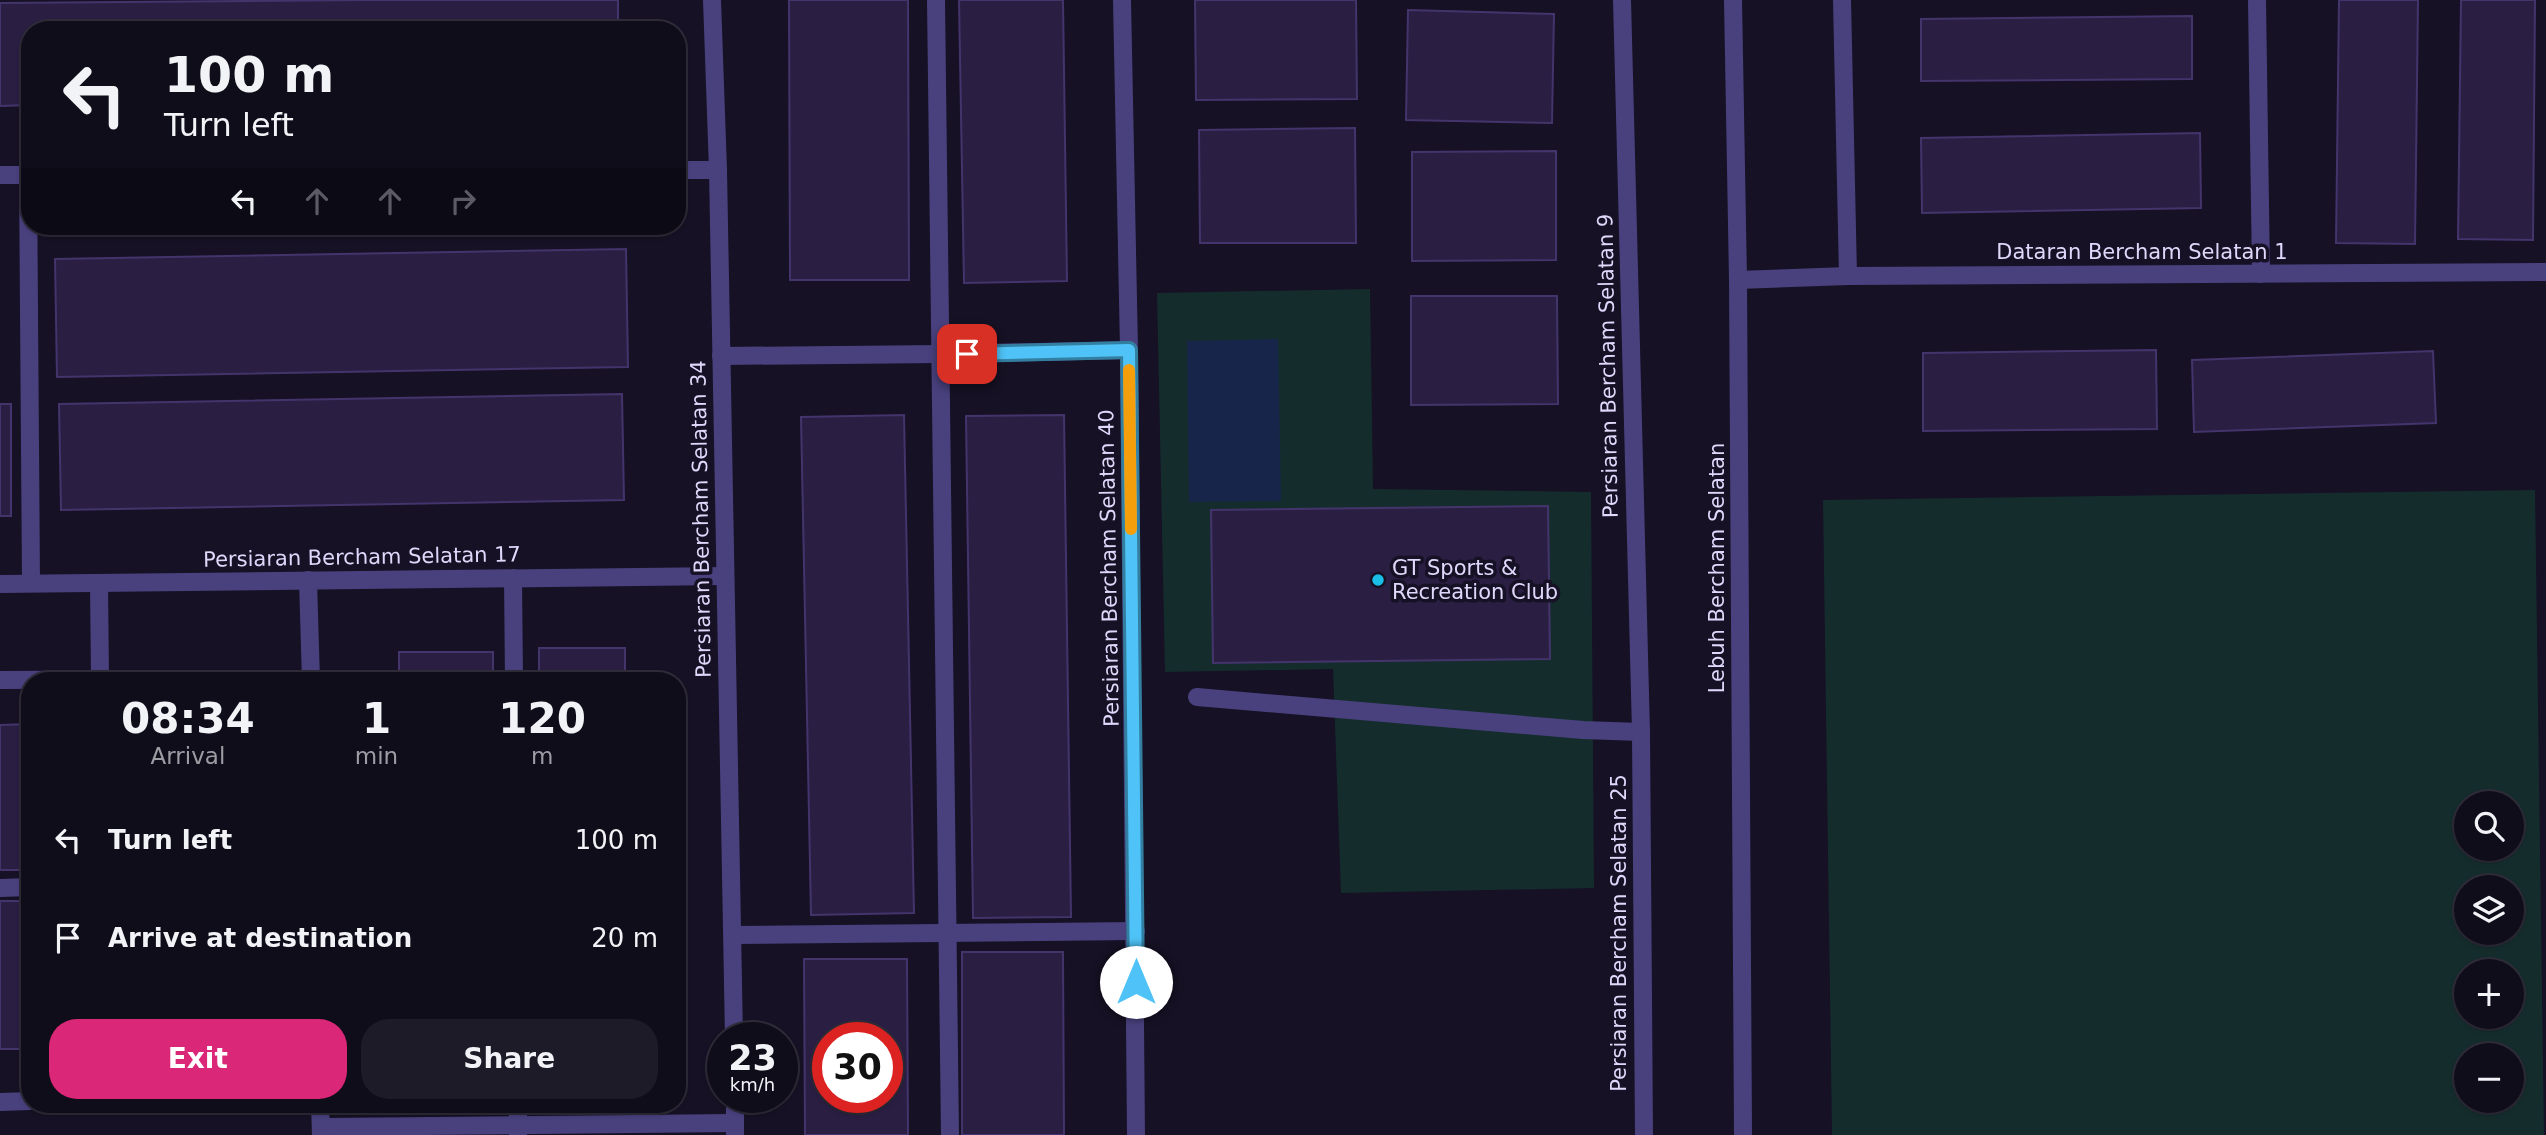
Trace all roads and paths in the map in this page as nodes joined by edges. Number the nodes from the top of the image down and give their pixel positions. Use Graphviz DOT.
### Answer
graph roads {
  1 [pos="712,0"];
  2 [pos="936,0"];
  3 [pos="1122,0"];
  4 [pos="1622,0"];
  5 [pos="1733,0"];
  6 [pos="1842,0"];
  7 [pos="2257,0"];
  8 [pos="686,170"];
  9 [pos="718,170"];
  10 [pos="0,175"];
  11 [pos="21,175"];
  12 [pos="29,235"];
  13 [pos="2546,272"];
  14 [pos="2261,274"];
  15 [pos="1848,276"];
  16 [pos="1738,280"];
  17 [pos="1129,350"];
  18 [pos="940,355"];
  19 [pos="721,356"];
  20 [pos="725,576"];
  21 [pos="513,578"];
  22 [pos="308,580"];
  23 [pos="0,583"];
  24 [pos="31,583"];
  25 [pos="99,583"];
  26 [pos="100,672"];
  27 [pos="311,672"];
  28 [pos="514,672"];
  29 [pos="0,680"];
  30 [pos="21,680"];
  31 [pos="1196,697"];
  32 [pos="1641,732"];
  33 [pos="21,887"];
  34 [pos="0,888"];
  35 [pos="1136,931"];
  36 [pos="948,934"];
  37 [pos="733,935"];
  38 [pos="734,1022"];
  39 [pos="21,1101"];
  40 [pos="0,1102"];
  41 [pos="320,1113"];
  42 [pos="735,1129"];
  43 [pos="518,1130"];
  44 [pos="321,1131"];
  45 [pos="950,1135"];
  46 [pos="1136,1135"];
  47 [pos="1644,1135"];
  48 [pos="1743,1135"];
  1 -- 9 [label="street, Persiaran Bercham Selatan 34"];
  2 -- 18 [label="street"];
  3 -- 17 [label="street, Persiaran Bercham Selatan 40"];
  4 -- 32 [label="street, Persiaran Bercham Selatan 9"];
  5 -- 16 [label="street, Lebuh Bercham Selatan"];
  6 -- 15 [label="street"];
  7 -- 14 [label="street"];
  8 -- 9 [label="street"];
  9 -- 19 [label="street, Persiaran Bercham Selatan 34"];
  10 -- 11 [label="street"];
  12 -- 24 [label="street"];
  13 -- 14 [label="street, Dataran Bercham Selatan 1"];
  14 -- 15 [label="street, Dataran Bercham Selatan 1"];
  15 -- 16 [label="street, Dataran Bercham Selatan 1"];
  16 -- 48 [label="street, Lebuh Bercham Selatan"];
  17 -- 18 [label="street"];
  17 -- 35 [label="street, Persiaran Bercham Selatan 40"];
  18 -- 19 [label="street"];
  18 -- 36 [label="street"];
  19 -- 20 [label="street, Persiaran Bercham Selatan 34"];
  20 -- 21 [label="street, Persiaran Bercham Selatan 17"];
  20 -- 37 [label="street, Persiaran Bercham Selatan 34"];
  21 -- 22 [label="street, Persiaran Bercham Selatan 17"];
  21 -- 28 [label="street"];
  22 -- 25 [label="street, Persiaran Bercham Selatan 17"];
  22 -- 27 [label="street"];
  23 -- 24 [label="street, Persiaran Bercham Selatan 17"];
  24 -- 25 [label="street, Persiaran Bercham Selatan 17"];
  25 -- 26 [label="street"];
  29 -- 30 [label="street"];
  31 -- 32 [label="street"];
  32 -- 47 [label="street, Persiaran Bercham Selatan 25"];
  33 -- 34 [label="street"];
  35 -- 36 [label="street"];
  35 -- 46 [label="street, Persiaran Bercham Selatan 40"];
  36 -- 37 [label="street"];
  36 -- 45 [label="street"];
  37 -- 38 [label="street, Persiaran Bercham Selatan 34"];
  39 -- 40 [label="street"];
  41 -- 44 [label="street"];
  42 -- 43 [label="street"];
  43 -- 44 [label="street"];
}
